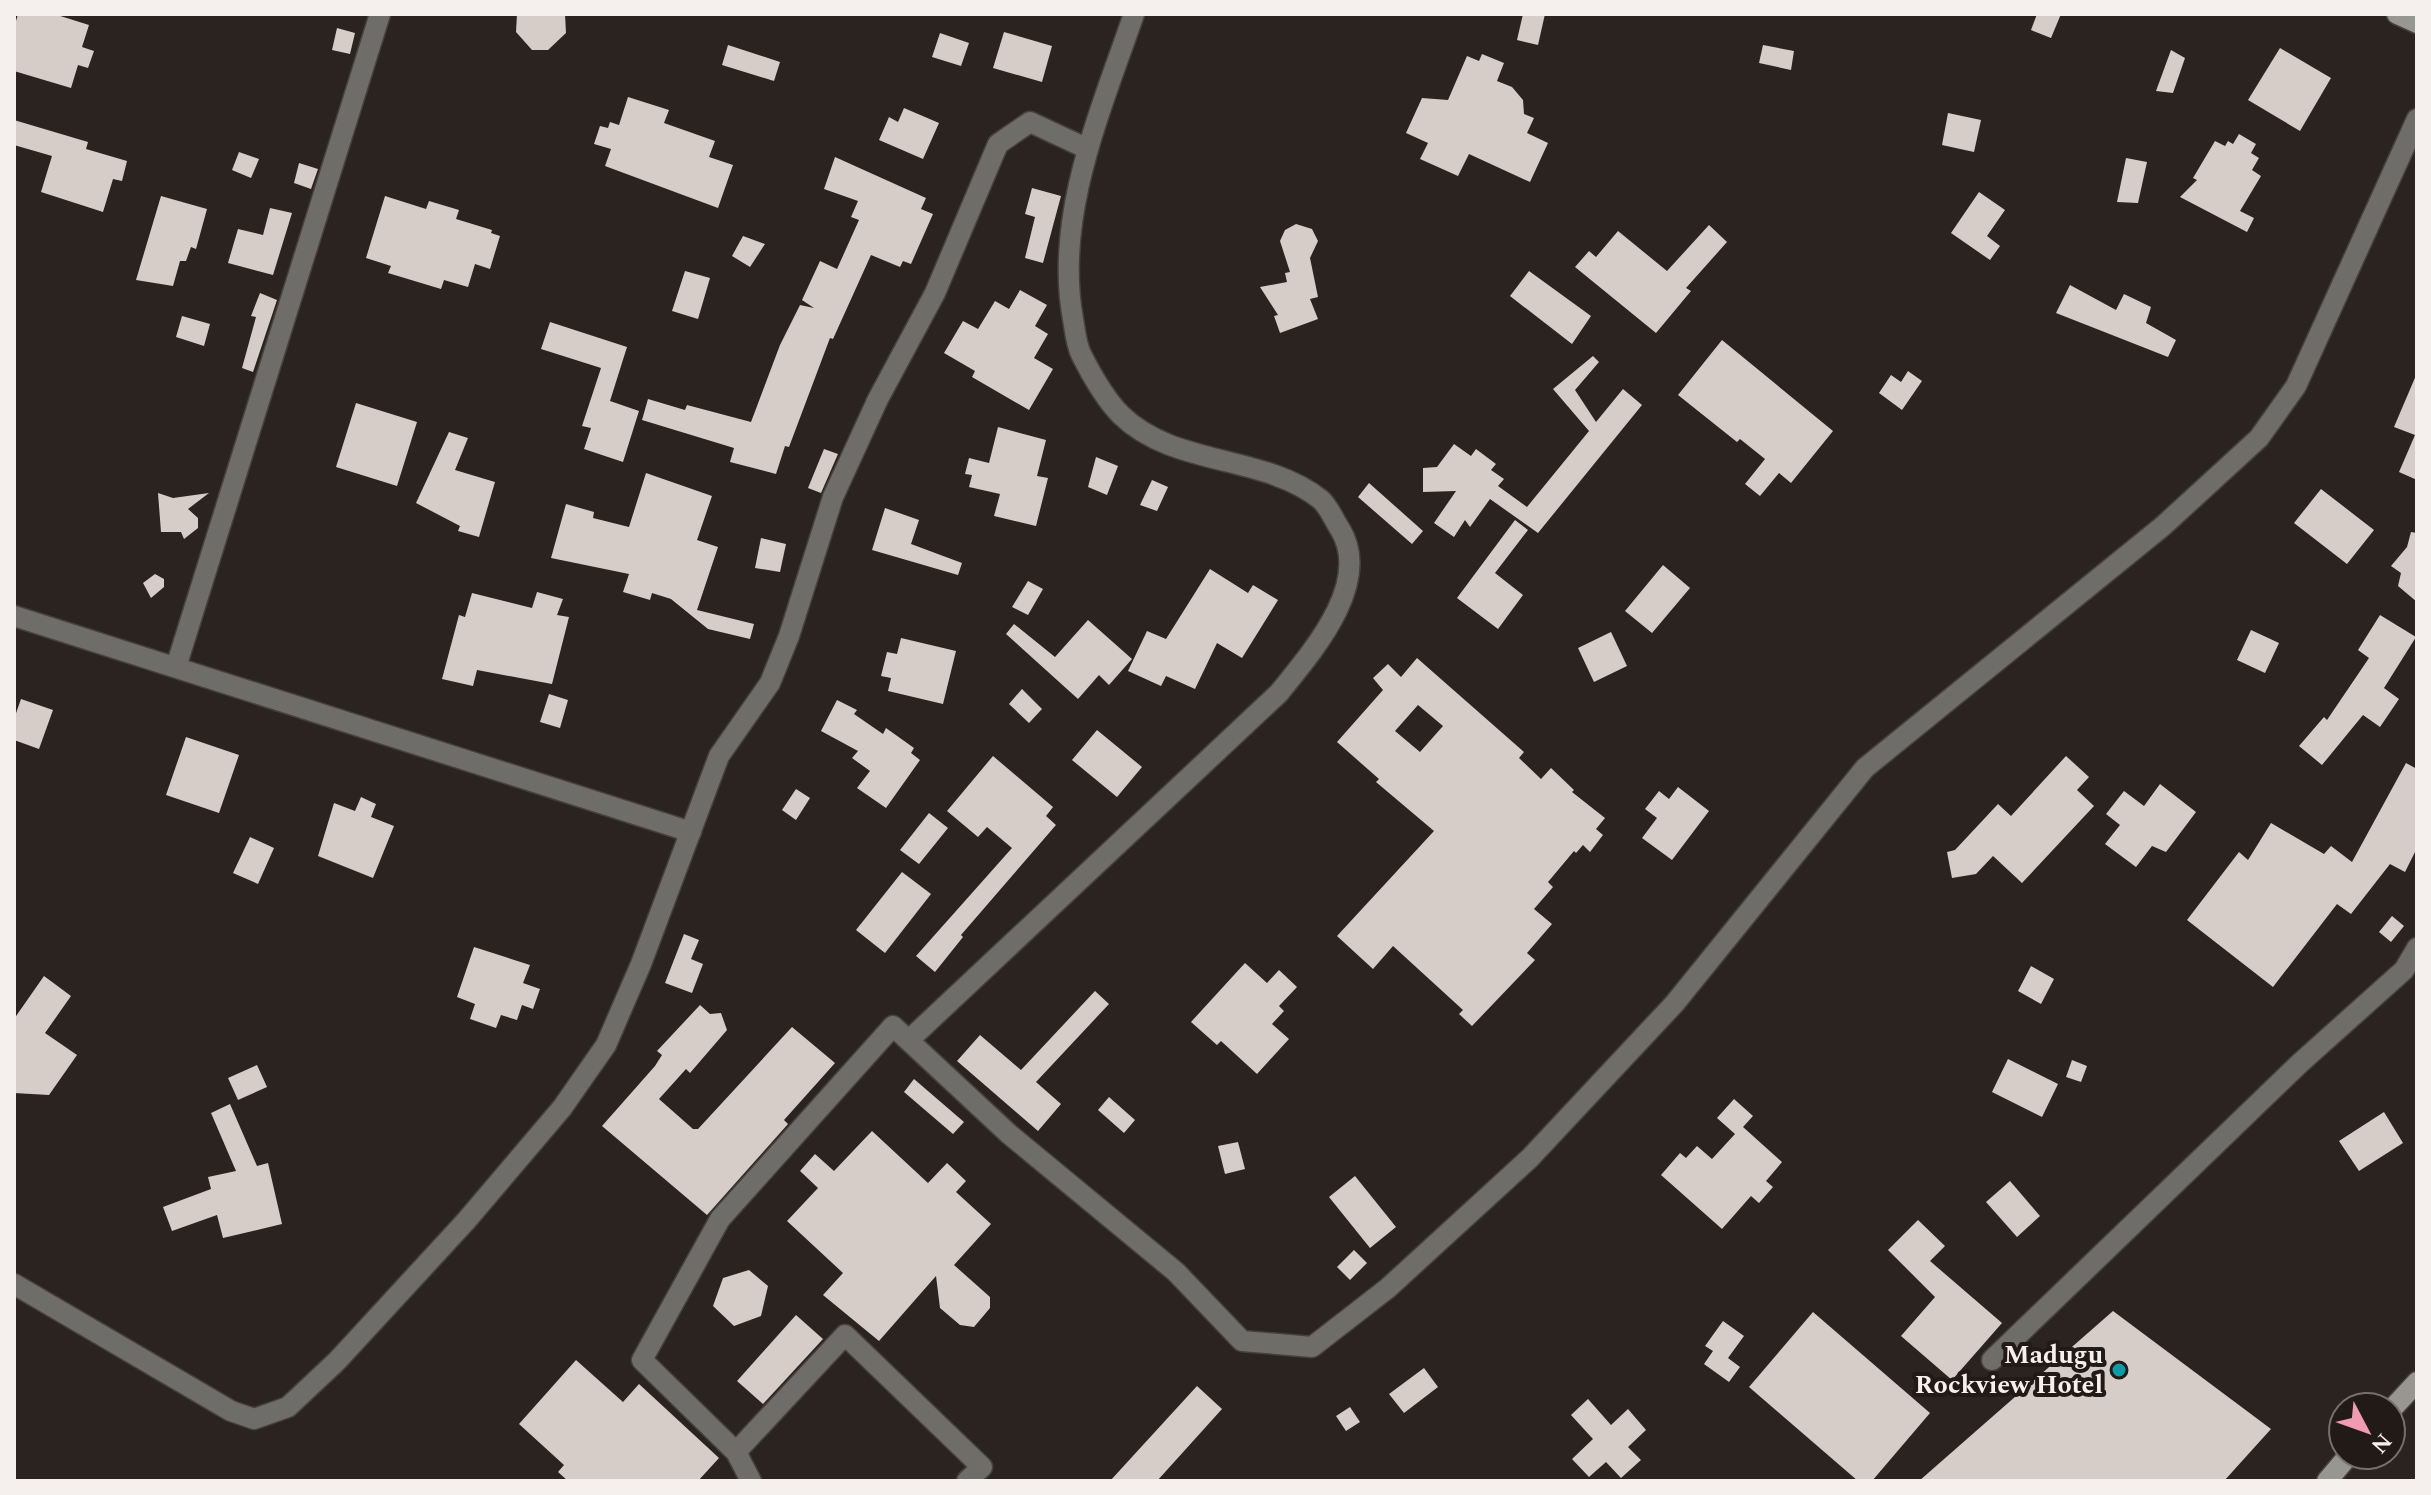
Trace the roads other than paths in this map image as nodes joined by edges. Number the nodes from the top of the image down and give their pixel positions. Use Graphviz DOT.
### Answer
graph roads {
  1 [pos="380,14"];
  2 [pos="1134,14"];
  3 [pos="2397,14"];
  4 [pos="2417,23"];
  5 [pos="2417,119"];
  6 [pos="1088,149"];
  7 [pos="14,616"];
  8 [pos="176,667"];
  9 [pos="691,832"];
  10 [pos="2417,948"];
  11 [pos="909,1040"];
  12 [pos="14,1284"];
  13 [pos="1992,1360"];
  14 [pos="736,1452"];
  15 [pos="751,1481"];
  16 [pos="967,1481"];
  1 -- 8 [label="street"];
  2 -- 6 [label="street"];
  3 -- 4 [label="street"];
  5 -- 11 [label="street"];
  6 -- 9 [label="street"];
  6 -- 11 [label="street"];
  7 -- 8 [label="street"];
  8 -- 9 [label="street"];
  9 -- 12 [label="street"];
  10 -- 13 [label="street"];
  11 -- 14 [label="street"];
  14 -- 15 [label="street"];
  14 -- 16 [label="street"];
}
